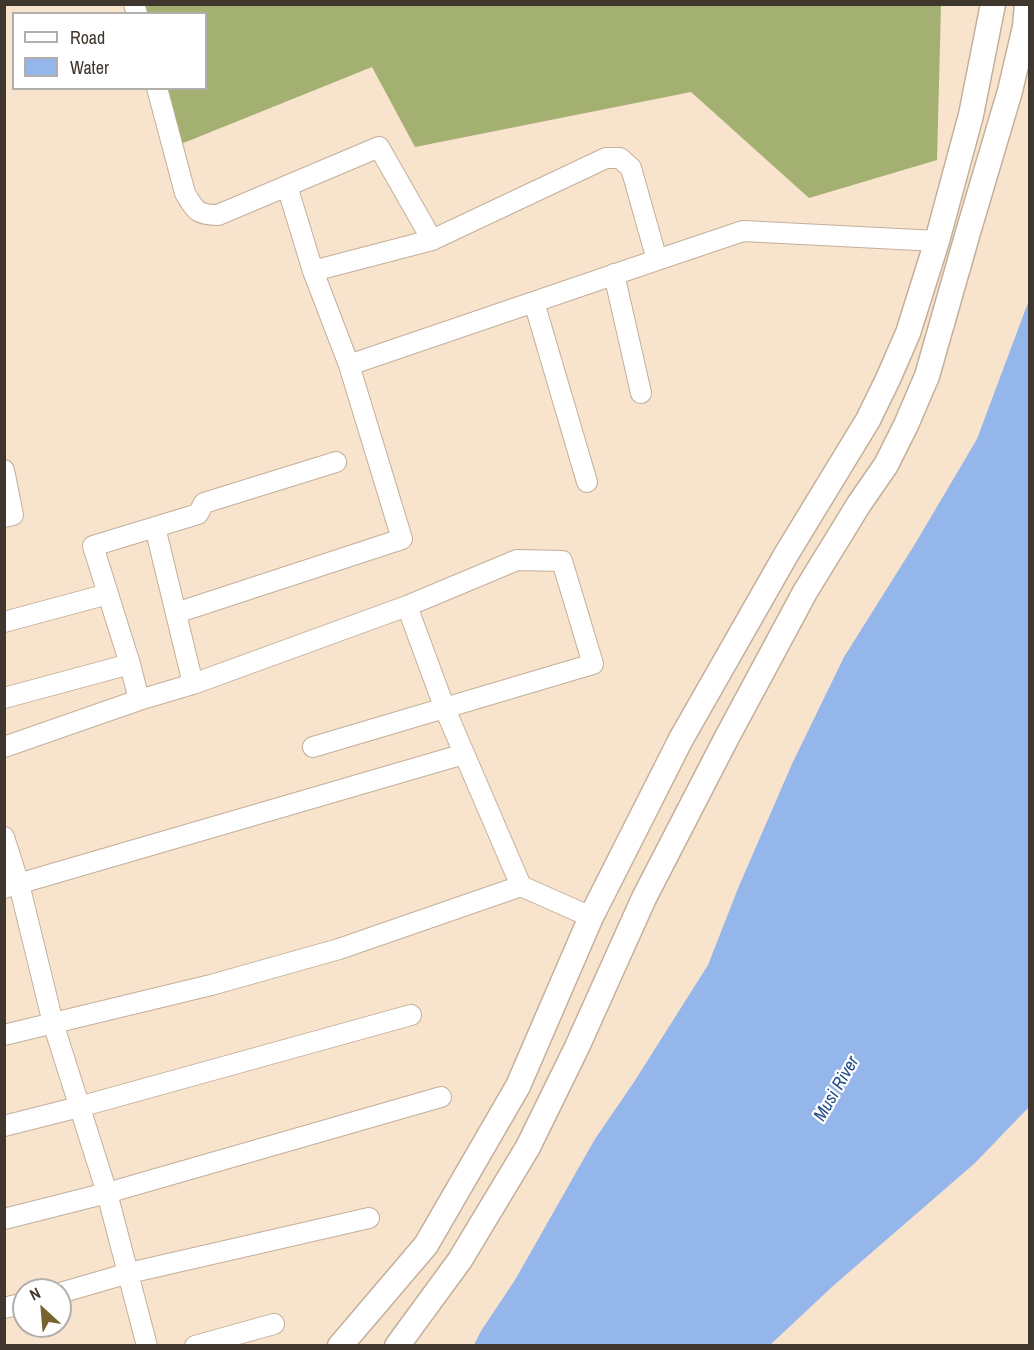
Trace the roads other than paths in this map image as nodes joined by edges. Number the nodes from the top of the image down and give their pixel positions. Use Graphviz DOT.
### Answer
graph roads {
  1 [pos="993,4"];
  2 [pos="1027,4"];
  3 [pos="158,90"];
  4 [pos="287,186"];
  5 [pos="432,240"];
  6 [pos="937,241"];
  7 [pos="657,260"];
  8 [pos="313,271"];
  9 [pos="614,274"];
  10 [pos="534,302"];
  11 [pos="350,365"];
  12 [pos="641,393"];
  13 [pos="336,462"];
  14 [pos="4,470"];
  15 [pos="587,482"];
  16 [pos="4,517"];
  17 [pos="155,527"];
  18 [pos="108,594"];
  19 [pos="408,606"];
  20 [pos="176,613"];
  21 [pos="4,622"];
  22 [pos="130,664"];
  23 [pos="193,684"];
  24 [pos="4,699"];
  25 [pos="139,700"];
  26 [pos="445,709"];
  27 [pos="4,747"];
  28 [pos="313,747"];
  29 [pos="464,754"];
  30 [pos="649,802"];
  31 [pos="686,817"];
  32 [pos="4,837"];
  33 [pos="12,886"];
  34 [pos="521,886"];
  35 [pos="591,917"];
  36 [pos="411,1015"];
  37 [pos="53,1023"];
  38 [pos="4,1035"];
  39 [pos="441,1097"];
  40 [pos="79,1107"];
  41 [pos="4,1126"];
  42 [pos="107,1193"];
  43 [pos="369,1218"];
  44 [pos="4,1219"];
  45 [pos="129,1273"];
  46 [pos="72,1290"];
  47 [pos="274,1324"];
  48 [pos="147,1346"];
  49 [pos="195,1346"];
  50 [pos="340,1346"];
  51 [pos="397,1346"];
  1 -- 6 [label="street"];
  2 -- 31 [label="street"];
  3 -- 4 [label="street"];
  4 -- 5 [label="street"];
  4 -- 8 [label="street"];
  5 -- 7 [label="street"];
  5 -- 8 [label="street"];
  6 -- 7 [label="street"];
  6 -- 30 [label="street"];
  7 -- 9 [label="street"];
  8 -- 11 [label="street"];
  9 -- 10 [label="street"];
  9 -- 12 [label="street"];
  10 -- 11 [label="street"];
  10 -- 15 [label="street"];
  11 -- 20 [label="street"];
  13 -- 17 [label="street"];
  14 -- 16 [label="street"];
  17 -- 18 [label="street"];
  17 -- 20 [label="street"];
  18 -- 21 [label="street"];
  18 -- 22 [label="street"];
  19 -- 23 [label="street"];
  19 -- 26 [label="street"];
  19 -- 26 [label="street"];
  20 -- 23 [label="street"];
  22 -- 24 [label="street"];
  22 -- 25 [label="street"];
  23 -- 25 [label="street"];
  25 -- 27 [label="street"];
  26 -- 28 [label="street"];
  26 -- 29 [label="street"];
  29 -- 33 [label="street"];
  29 -- 34 [label="street"];
  30 -- 31 [label="street"];
  30 -- 35 [label="street"];
  31 -- 51 [label="street"];
  32 -- 33 [label="street"];
  33 -- 37 [label="street"];
  34 -- 35 [label="street"];
  34 -- 37 [label="street"];
  35 -- 50 [label="street"];
  36 -- 40 [label="street"];
  37 -- 38 [label="street"];
  37 -- 40 [label="street"];
  39 -- 42 [label="street"];
  40 -- 41 [label="street"];
  40 -- 42 [label="street"];
  42 -- 44 [label="street"];
  42 -- 45 [label="street"];
  43 -- 45 [label="street"];
  45 -- 46 [label="street"];
  45 -- 48 [label="street"];
  47 -- 49 [label="street"];
}
